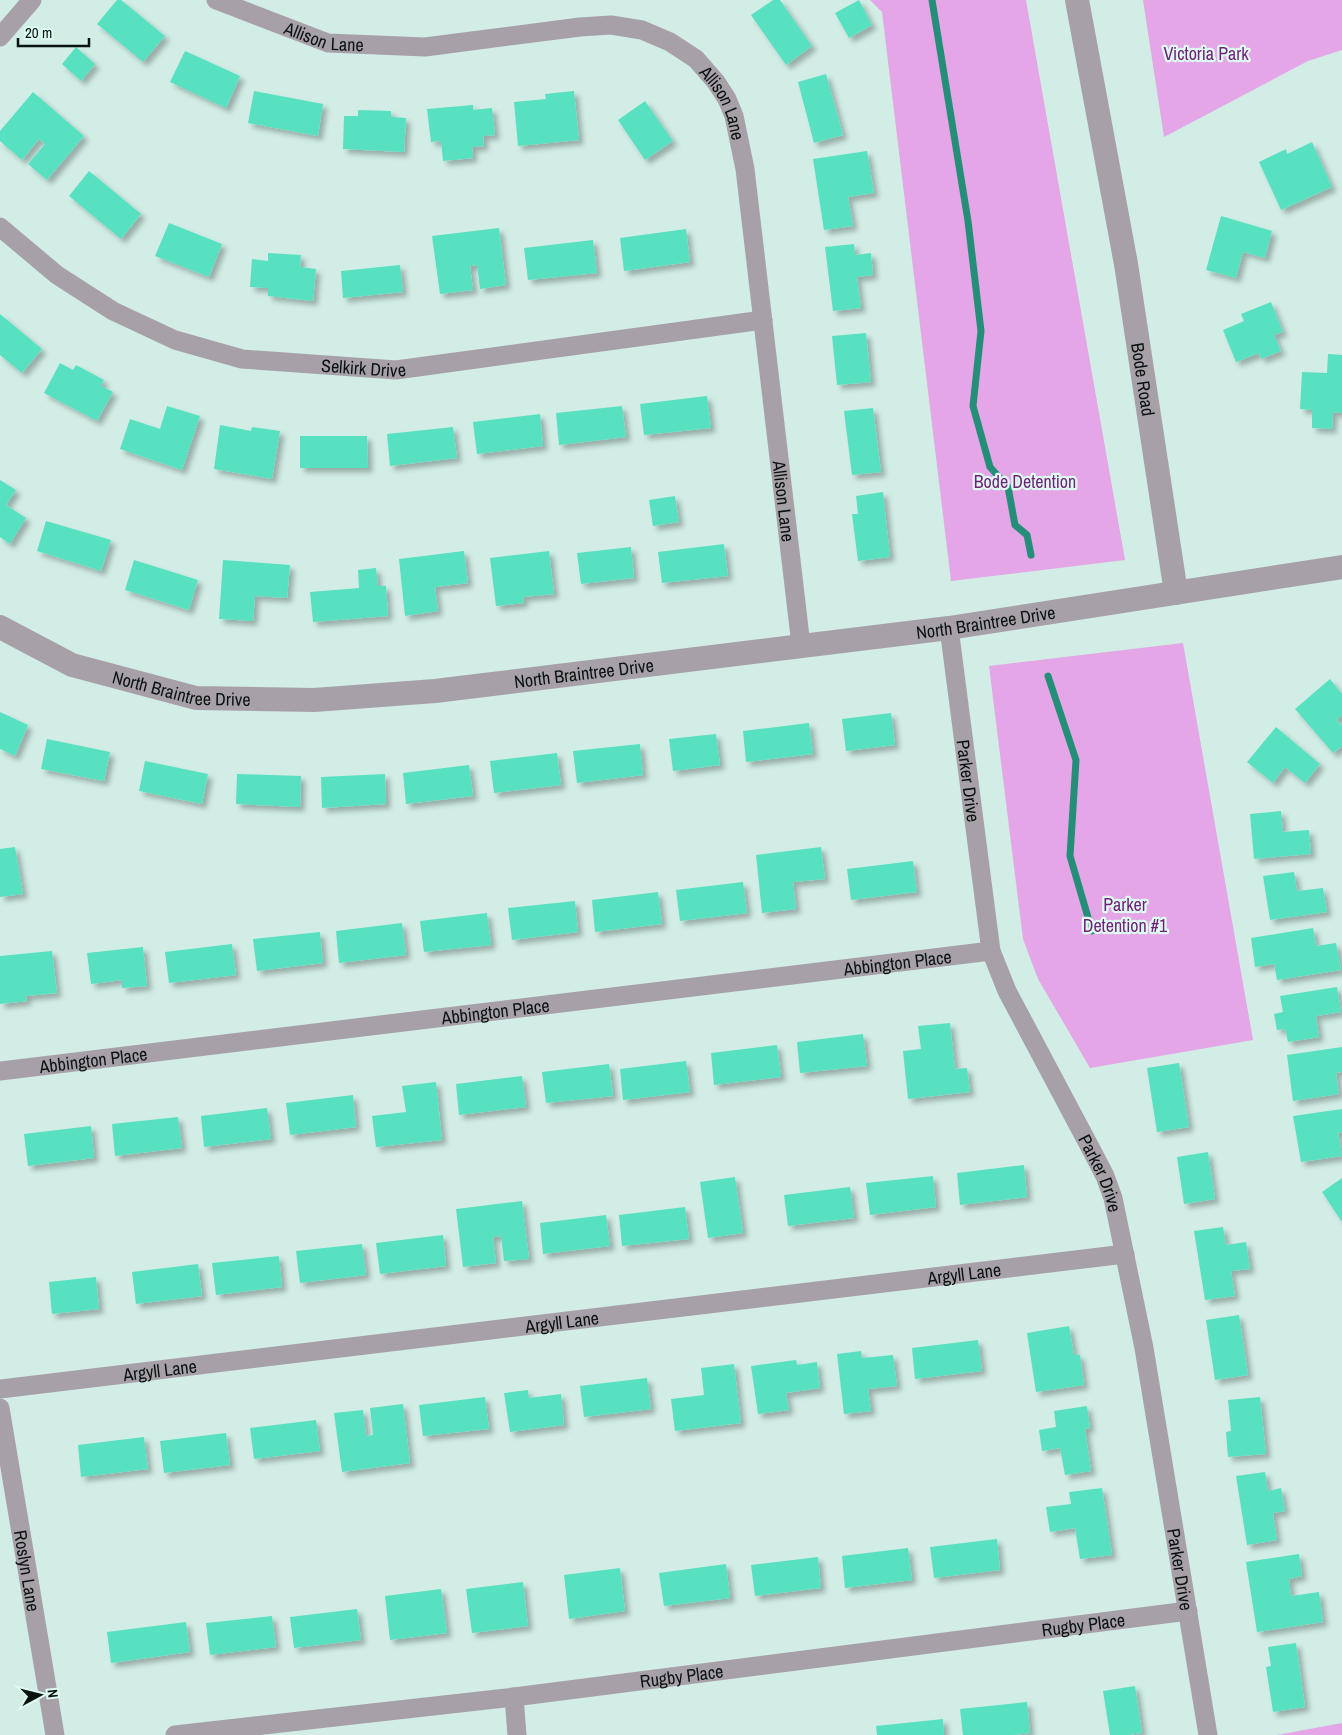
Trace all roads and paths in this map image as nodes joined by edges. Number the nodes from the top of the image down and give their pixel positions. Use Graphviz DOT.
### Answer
graph roads {
  1 [pos="32,0"];
  2 [pos="216,0"];
  3 [pos="1077,0"];
  4 [pos="0,37"];
  5 [pos="0,227"];
  6 [pos="762,320"];
  7 [pos="1342,567"];
  8 [pos="1176,593"];
  9 [pos="0,627"];
  10 [pos="949,628"];
  11 [pos="801,645"];
  12 [pos="991,951"];
  13 [pos="0,1071"];
  14 [pos="1125,1254"];
  15 [pos="0,1389"];
  16 [pos="0,1408"];
  17 [pos="1188,1611"];
  18 [pos="514,1696"];
  19 [pos="55,1735"];
  20 [pos="175,1735"];
  21 [pos="517,1735"];
  22 [pos="1208,1735"];
  1 -- 4 [label="street"];
  2 -- 6 [label="street, Allison Lane"];
  3 -- 8 [label="street, Bode Road"];
  5 -- 6 [label="street, Selkirk Drive"];
  6 -- 11 [label="street, Allison Lane"];
  7 -- 8 [label="street"];
  8 -- 10 [label="street, North Braintree Drive"];
  9 -- 11 [label="street, North Braintree Drive"];
  10 -- 11 [label="street, North Braintree Drive"];
  10 -- 12 [label="street, Parker Drive"];
  12 -- 13 [label="street, Abbington Place"];
  12 -- 14 [label="street, Parker Drive"];
  14 -- 15 [label="street, Argyll Lane"];
  14 -- 17 [label="street, Parker Drive"];
  16 -- 19 [label="street, Roslyn Lane"];
  17 -- 18 [label="street, Rugby Place"];
  17 -- 22 [label="street, Parker Drive"];
  18 -- 20 [label="street, Rugby Place"];
  18 -- 21 [label="street"];
}
